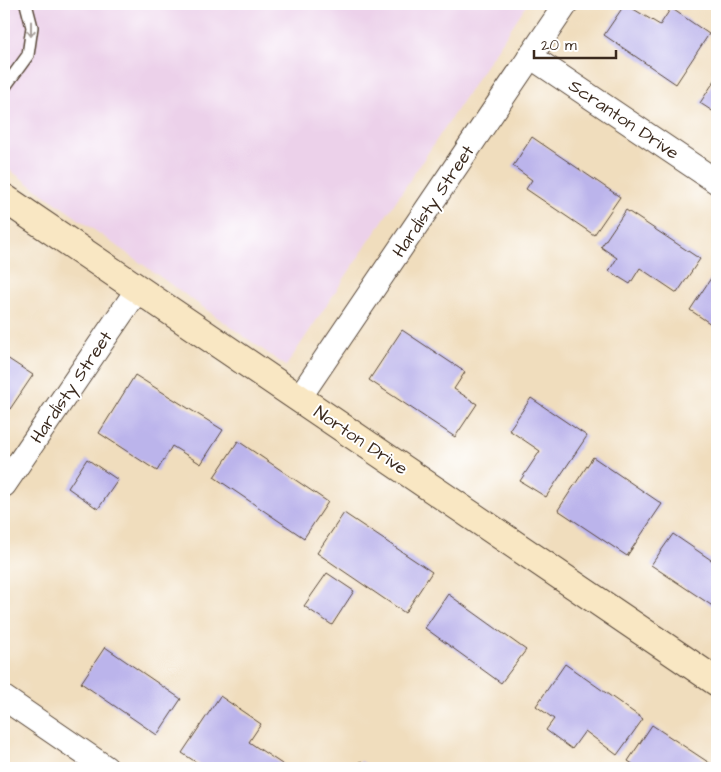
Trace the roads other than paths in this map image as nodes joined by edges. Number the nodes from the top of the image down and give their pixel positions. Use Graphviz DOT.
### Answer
graph roads {
  1 [pos="26,4"];
  2 [pos="566,4"];
  3 [pos="530,56"];
  4 [pos="4,88"];
  5 [pos="717,182"];
  6 [pos="4,198"];
  7 [pos="138,289"];
  8 [pos="299,398"];
  9 [pos="4,485"];
  10 [pos="717,682"];
  11 [pos="4,698"];
  12 [pos="106,768"];
  1 -- 4 [label="lane, one-way"];
  2 -- 3 [label="street, Hardisty Street"];
  3 -- 5 [label="street, Scranton Drive"];
  3 -- 8 [label="street, Hardisty Street"];
  6 -- 7 [label="street, Norton Drive"];
  7 -- 8 [label="street, Norton Drive"];
  7 -- 9 [label="street, Hardisty Street"];
  8 -- 10 [label="street, Norton Drive"];
  11 -- 12 [label="street"];
}
